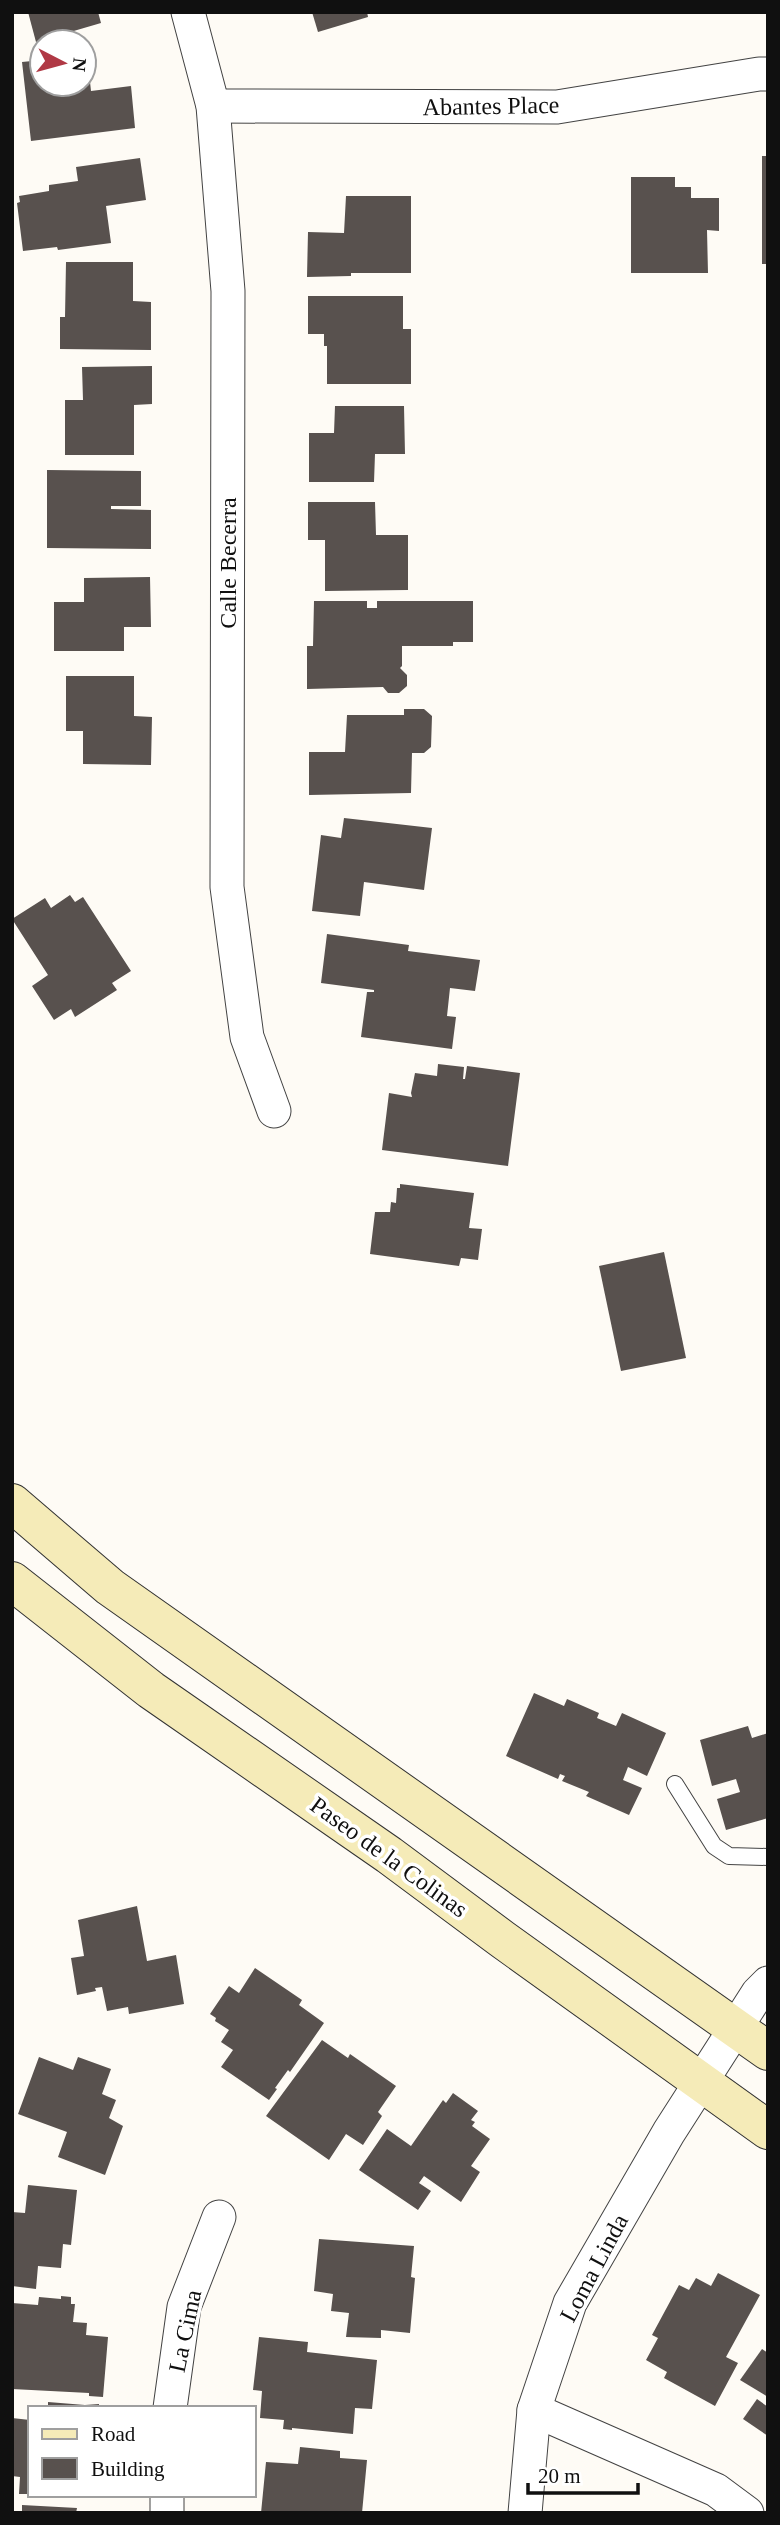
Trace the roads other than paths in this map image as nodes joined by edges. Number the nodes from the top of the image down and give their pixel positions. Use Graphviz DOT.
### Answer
graph roads {
  1 [pos="188,12"];
  2 [pos="768,74"];
  3 [pos="213,106"];
  4 [pos="274,1111"];
  5 [pos="12,1503"];
  6 [pos="12,1581"];
  7 [pos="675,1784"];
  8 [pos="768,1857"];
  9 [pos="768,1983"];
  10 [pos="735,2028"];
  11 [pos="768,2051"];
  12 [pos="701,2081"];
  13 [pos="768,2130"];
  14 [pos="219,2217"];
  15 [pos="170,2406"];
  16 [pos="534,2410"];
  17 [pos="525,2513"];
  18 [pos="747,2513"];
  1 -- 3 [label="street, Calle Becerra"];
  2 -- 3 [label="street, Abantes Place"];
  3 -- 4 [label="street, Calle Becerra"];
  5 -- 10 [label="main road"];
  6 -- 12 [label="main road, Paseo de la Colinas"];
  7 -- 8 [label="lane"];
  9 -- 10 [label="street, Loma Linda"];
  10 -- 11 [label="main road"];
  10 -- 12 [label="street, Loma Linda"];
  12 -- 13 [label="main road, Paseo de la Colinas"];
  12 -- 16 [label="street, Loma Linda"];
  14 -- 15 [label="street, La Cima"];
  16 -- 17 [label="street, Loma Linda"];
  16 -- 18 [label="street"];
}
